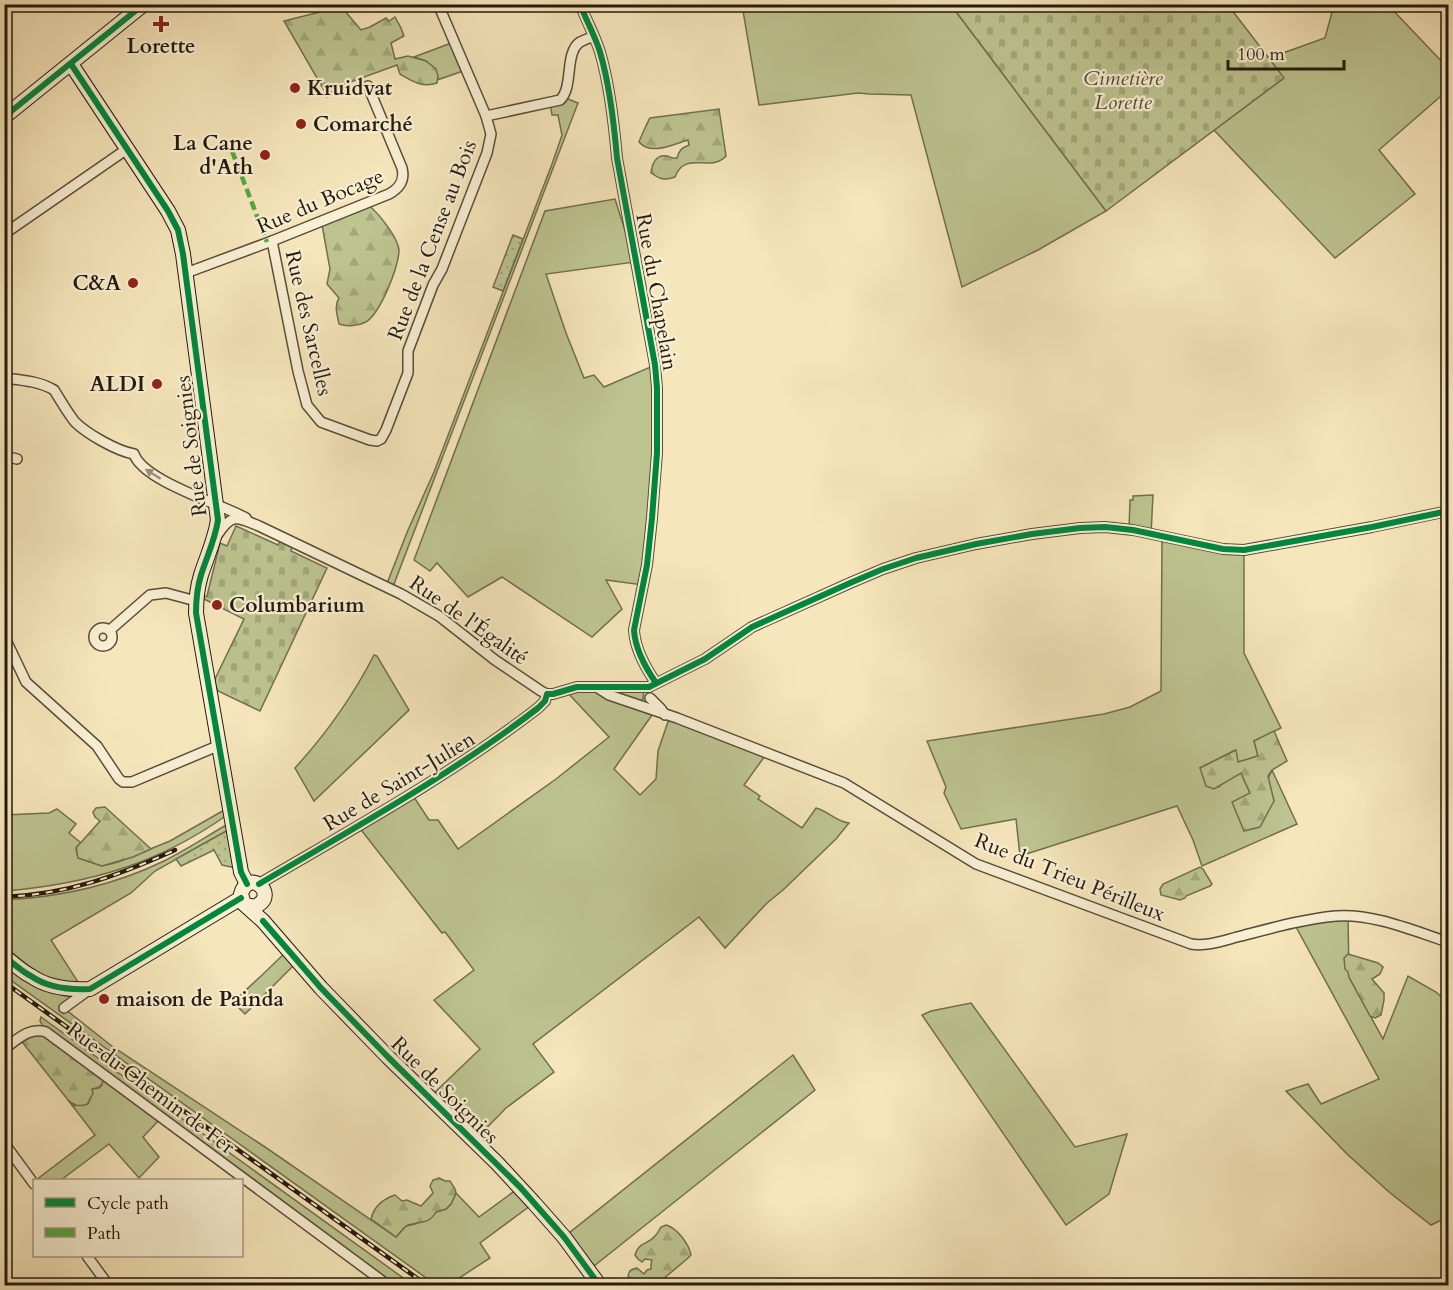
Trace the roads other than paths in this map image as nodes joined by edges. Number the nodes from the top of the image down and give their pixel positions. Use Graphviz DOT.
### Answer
graph roads {
  1 [pos="144,4"];
  2 [pos="438,4"];
  3 [pos="580,4"];
  4 [pos="593,37"];
  5 [pos="71,64"];
  6 [pos="368,86"];
  7 [pos="486,116"];
  8 [pos="4,117"];
  9 [pos="127,149"];
  10 [pos="4,234"];
  11 [pos="272,241"];
  12 [pos="186,273"];
  13 [pos="4,378"];
  14 [pos="377,441"];
  15 [pos="4,456"];
  16 [pos="17,459"];
  17 [pos="216,506"];
  18 [pos="1449,512"];
  19 [pos="259,526"];
  20 [pos="215,538"];
  21 [pos="196,601"];
  22 [pos="110,630"];
  23 [pos="4,636"];
  24 [pos="597,688"];
  25 [pos="652,689"];
  26 [pos="548,694"];
  27 [pos="644,707"];
  28 [pos="665,715"];
  29 [pos="220,745"];
  30 [pos="253,884"];
  31 [pos="248,902"];
  32 [pos="1449,942"];
  33 [pos="4,956"];
  34 [pos="90,989"];
  35 [pos="64,1008"];
  36 [pos="4,1049"];
  37 [pos="4,1143"];
  38 [pos="33,1183"];
  39 [pos="88,1257"];
  40 [pos="109,1286"];
  41 [pos="389,1286"];
  42 [pos="600,1286"];
  1 -- 5 [label="street"];
  2 -- 7 [label="street, Rue de la Cense au Bois"];
  3 -- 4 [label="street, Rue du Chapelain"];
  4 -- 7 [label="street, Rue de la Cense au Bois"];
  4 -- 25 [label="street, Rue du Chapelain"];
  5 -- 8 [label="street"];
  5 -- 9 [label="street, Rue de Soignies"];
  6 -- 11 [label="street, Rue du Bocage"];
  7 -- 14 [label="street, Rue de la Cense au Bois"];
  9 -- 10 [label="street"];
  9 -- 12 [label="street, Rue de Soignies"];
  11 -- 12 [label="street, Rue du Bocage"];
  11 -- 14 [label="street, Rue des Sarcelles"];
  12 -- 17 [label="street, Rue de Soignies"];
  17 -- 13 [label="street, Rue de l'Égalité, one-way"];
  15 -- 16 [label="street"];
  17 -- 19 [label="street, Rue de l'Égalité"];
  17 -- 20 [label="street, Rue de Soignies"];
  18 -- 25 [label="street"];
  19 -- 20 [label="street, Rue de l'Égalité"];
  19 -- 26 [label="street, Rue de l'Égalité"];
  20 -- 21 [label="street, Rue de Soignies"];
  21 -- 22 [label="street"];
  21 -- 29 [label="street, Rue de Soignies"];
  23 -- 29 [label="street"];
  24 -- 25 [label="street"];
  24 -- 26 [label="street"];
  24 -- 27 [label="street"];
  25 -- 27 [label="street"];
  25 -- 28 [label="street, Rue du Trieu Périlleux"];
  26 -- 30 [label="street, Rue de Saint-Julien"];
  27 -- 28 [label="street, Rue du Trieu Périlleux"];
  28 -- 32 [label="street, Rue du Trieu Périlleux"];
  29 -- 30 [label="street, Rue de Soignies"];
  30 -- 31 [label="street"];
  30 -- 31 [label="street, Rue de Soignies"];
  31 -- 34 [label="street"];
  31 -- 42 [label="street, Rue de Soignies"];
  33 -- 34 [label="street"];
  34 -- 35 [label="street"];
  36 -- 41 [label="street, Rue du Chemin de Fer"];
  37 -- 38 [label="street"];
  39 -- 40 [label="street"];
}
